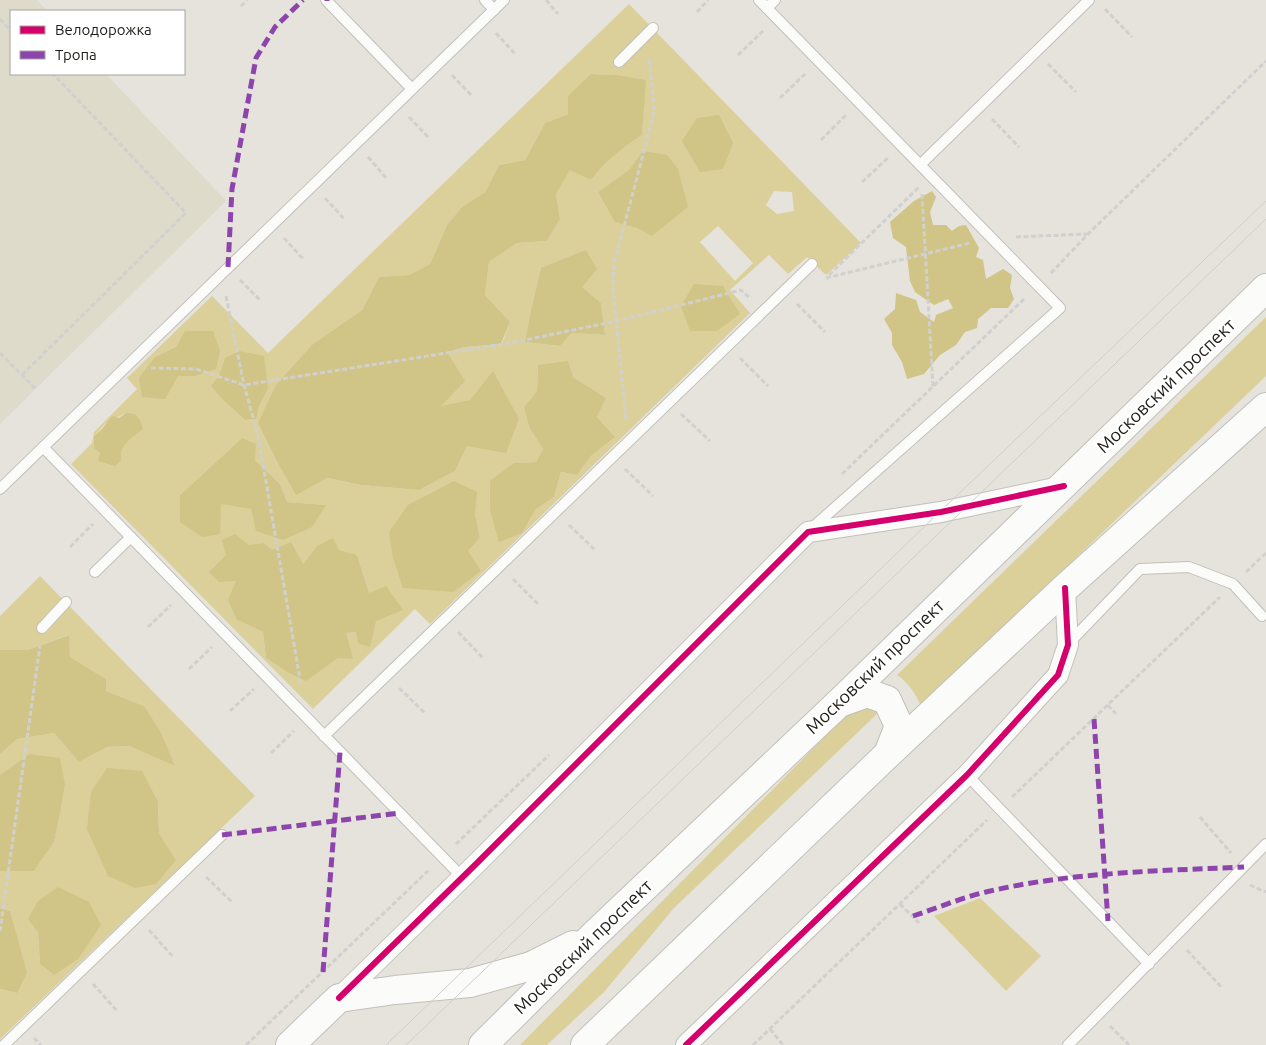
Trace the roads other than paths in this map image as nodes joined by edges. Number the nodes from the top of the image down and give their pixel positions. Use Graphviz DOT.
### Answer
graph roads {
  1 [pos="326,0"];
  2 [pos="485,0"];
  3 [pos="504,0"];
  4 [pos="759,0"];
  5 [pos="775,0"];
  6 [pos="1089,0"];
  7 [pos="767,8"];
  8 [pos="494,10"];
  9 [pos="649,32"];
  10 [pos="619,62"];
  11 [pos="412,89"];
  12 [pos="920,165"];
  13 [pos="812,264"];
  14 [pos="1266,288"];
  15 [pos="1266,407"];
  16 [pos="43,447"];
  17 [pos="1064,486"];
  18 [pos="0,489"];
  19 [pos="808,532"];
  20 [pos="130,537"];
  21 [pos="95,572"];
  22 [pos="1065,588"];
  23 [pos="66,602"];
  24 [pos="1262,616"];
  25 [pos="42,628"];
  26 [pos="1068,645"];
  27 [pos="839,703"];
  28 [pos="324,736"];
  29 [pos="887,755"];
  30 [pos="968,776"];
  31 [pos="222,834"];
  32 [pos="1266,844"];
  33 [pos="462,877"];
  34 [pos="595,934"];
  35 [pos="1149,964"];
  36 [pos="339,998"];
  37 [pos="4,1045"];
  38 [pos="290,1045"];
  39 [pos="483,1045"];
  40 [pos="585,1045"];
  41 [pos="686,1045"];
  42 [pos="1068,1045"];
  1 -- 11 [label="lane"];
  2 -- 8 [label="lane"];
  3 -- 8 [label="lane"];
  4 -- 7 [label="lane"];
  5 -- 7 [label="lane"];
  6 -- 12 [label="lane"];
  7 -- 12 [label="lane"];
  8 -- 11 [label="lane"];
  9 -- 10 [label="lane"];
  11 -- 16 [label="lane"];
  12 -- 19 [label="lane"];
  13 -- 28 [label="lane"];
  14 -- 17 [label="main road, Московский проспект"];
  15 -- 22 [label="main road"];
  16 -- 18 [label="lane"];
  16 -- 20 [label="lane"];
  17 -- 19 [label="street"];
  17 -- 27 [label="main road, Московский проспект"];
  19 -- 33 [label="street"];
  20 -- 21 [label="lane"];
  20 -- 28 [label="lane"];
  22 -- 26 [label="street"];
  22 -- 29 [label="main road"];
  23 -- 25 [label="lane"];
  24 -- 26 [label="lane"];
  26 -- 30 [label="street"];
  27 -- 29 [label="main road"];
  27 -- 34 [label="main road, Московский проспект"];
  28 -- 33 [label="lane"];
  29 -- 40 [label="main road"];
  30 -- 35 [label="lane"];
  30 -- 41 [label="street"];
  31 -- 37 [label="lane"];
  32 -- 35 [label="lane"];
  33 -- 36 [label="street"];
  34 -- 36 [label="main road"];
  34 -- 39 [label="main road, Московский проспект"];
  35 -- 42 [label="lane"];
  36 -- 38 [label="main road"];
}
